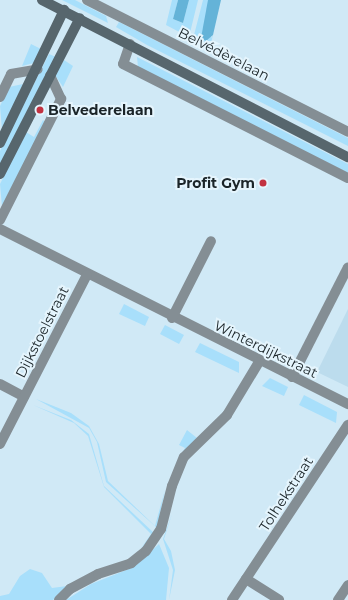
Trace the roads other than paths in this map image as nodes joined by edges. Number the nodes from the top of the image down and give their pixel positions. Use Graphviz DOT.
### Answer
graph roads {
  1 [pos="42,0"];
  2 [pos="87,0"];
  3 [pos="64,10"];
  4 [pos="80,18"];
  5 [pos="130,44"];
  6 [pos="38,69"];
  7 [pos="50,75"];
  8 [pos="0,97"];
  9 [pos="348,132"];
  10 [pos="0,143"];
  11 [pos="348,157"];
  12 [pos="0,174"];
  13 [pos="348,178"];
  14 [pos="0,220"];
  15 [pos="0,229"];
  16 [pos="211,241"];
  17 [pos="348,267"];
  18 [pos="87,275"];
  19 [pos="172,318"];
  20 [pos="259,362"];
  21 [pos="292,377"];
  22 [pos="0,384"];
  23 [pos="24,397"];
  24 [pos="348,404"];
  25 [pos="348,425"];
  26 [pos="0,444"];
  27 [pos="246,579"];
  28 [pos="348,585"];
  29 [pos="59,600"];
  30 [pos="232,600"];
  31 [pos="278,600"];
  32 [pos="338,600"];
  1 -- 3 [label="main road"];
  2 -- 9 [label="street, Belvédèrelaan"];
  3 -- 4 [label="main road"];
  3 -- 6 [label="main road"];
  4 -- 5 [label="main road"];
  4 -- 7 [label="main road"];
  5 -- 11 [label="main road"];
  5 -- 13 [label="street"];
  6 -- 8 [label="street"];
  6 -- 10 [label="main road"];
  7 -- 12 [label="main road"];
  7 -- 14 [label="street"];
  15 -- 18 [label="street, Winterdijkstraat"];
  16 -- 19 [label="street"];
  17 -- 21 [label="street"];
  18 -- 19 [label="street, Winterdijkstraat"];
  18 -- 23 [label="street, Dijkstoelstraat"];
  19 -- 20 [label="street, Winterdijkstraat"];
  20 -- 21 [label="street, Winterdijkstraat"];
  20 -- 29 [label="street"];
  21 -- 24 [label="street, Winterdijkstraat"];
  22 -- 23 [label="street"];
  23 -- 26 [label="street, Dijkstoelstraat"];
  25 -- 27 [label="street, Tolhekstraat"];
  27 -- 30 [label="street, Tolhekstraat"];
  27 -- 31 [label="street"];
  28 -- 32 [label="street"];
}
